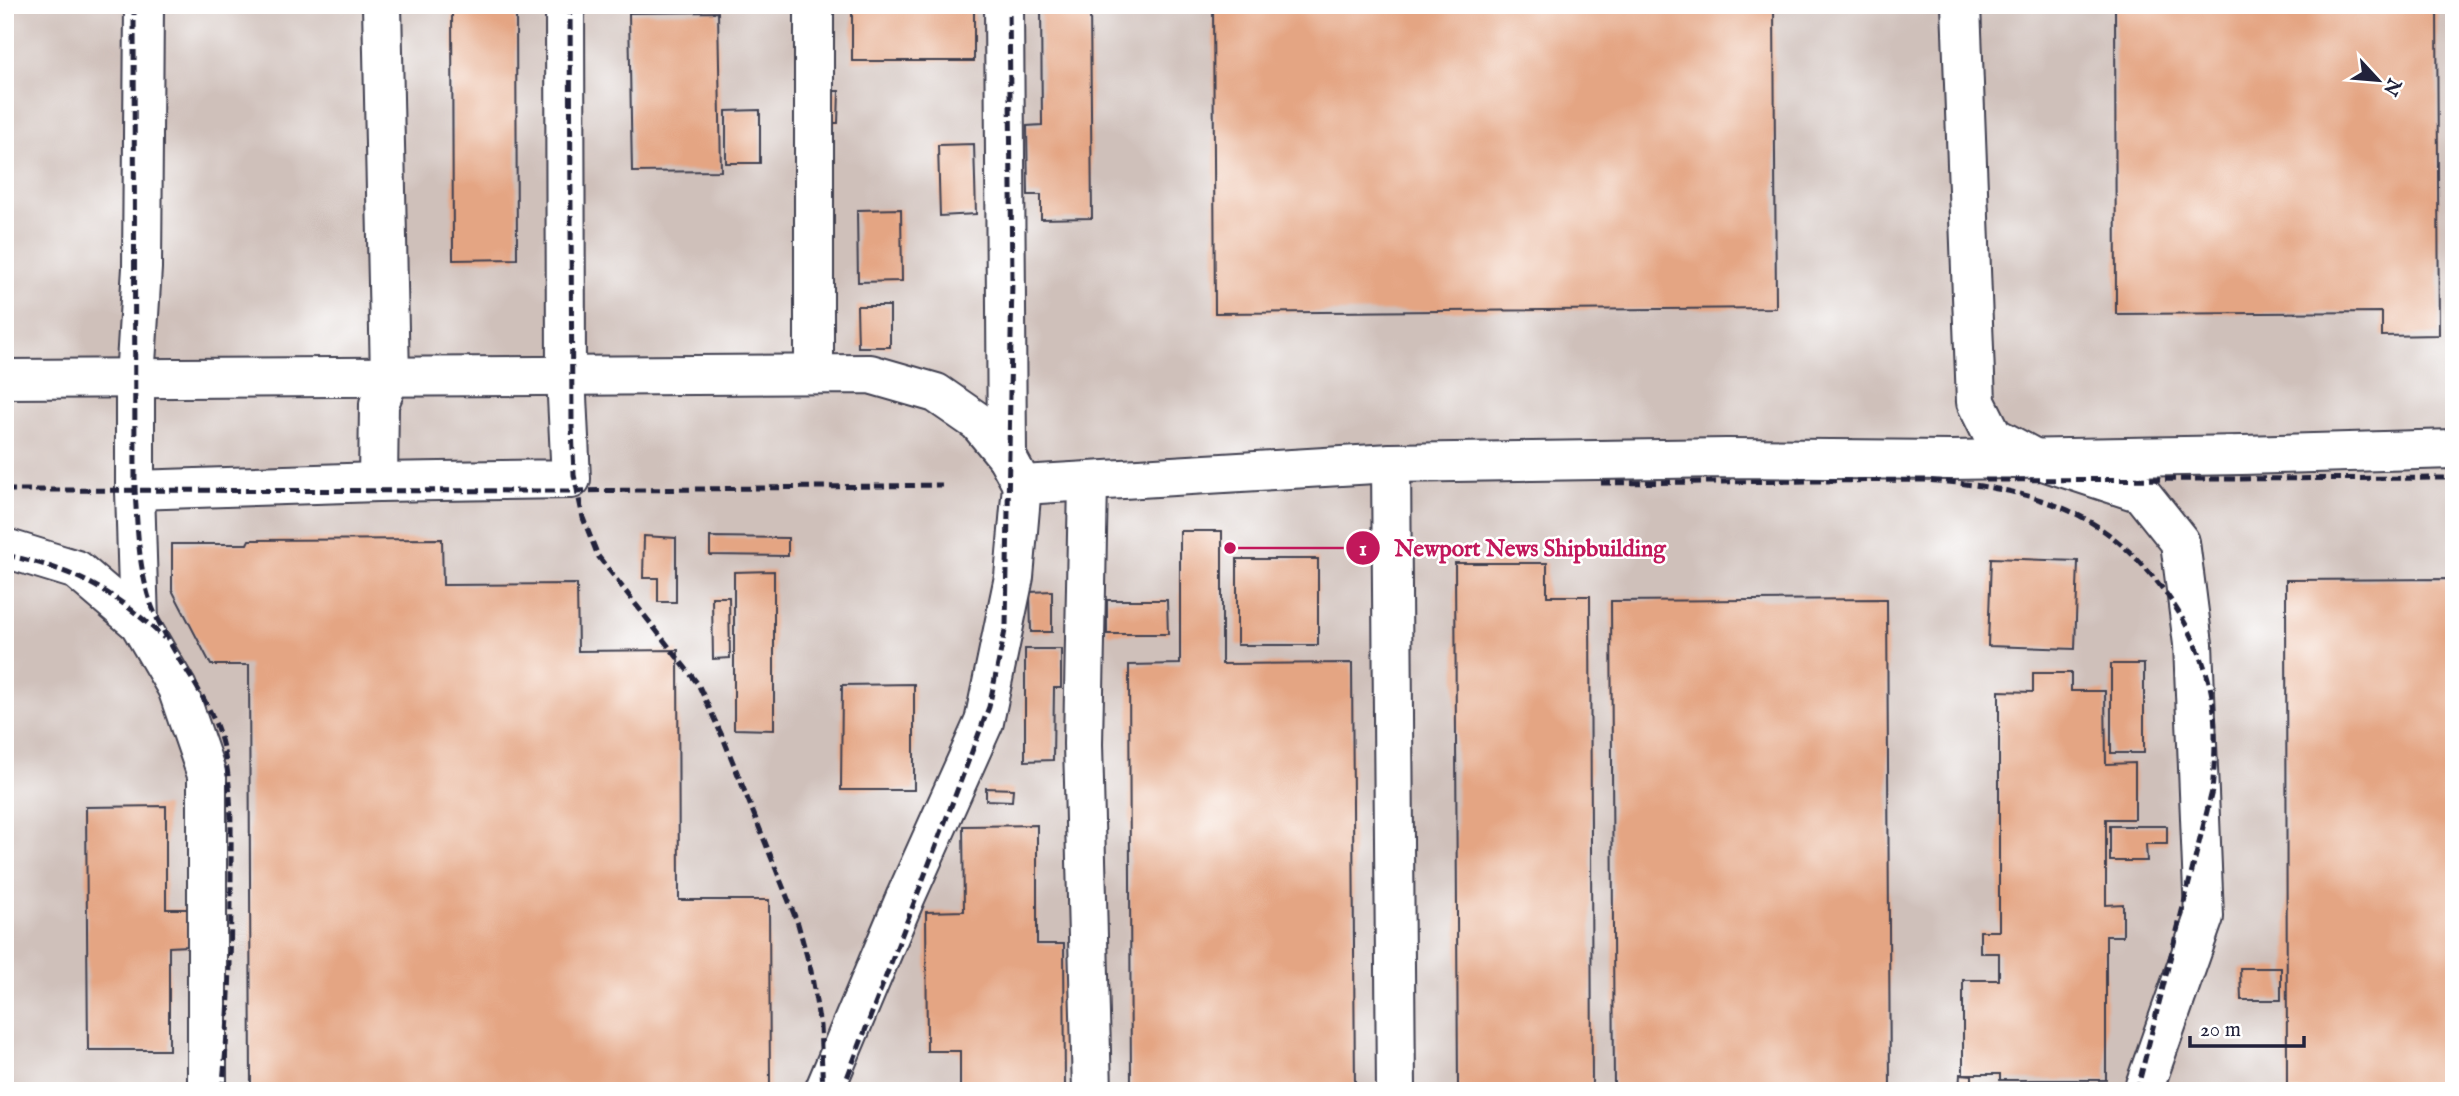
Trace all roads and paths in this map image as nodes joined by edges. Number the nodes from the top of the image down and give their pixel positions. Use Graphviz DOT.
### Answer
graph roads {
  1 [pos="144,5"];
  2 [pos="382,5"];
  3 [pos="565,5"];
  4 [pos="814,5"];
  5 [pos="1004,5"];
  6 [pos="1961,5"];
  7 [pos="814,374"];
  8 [pos="566,376"];
  9 [pos="390,377"];
  10 [pos="5,379"];
  11 [pos="135,379"];
  12 [pos="2454,449"];
  13 [pos="2034,458"];
  14 [pos="1391,463"];
  15 [pos="1015,471"];
  16 [pos="378,482"];
  17 [pos="1087,482"];
  18 [pos="135,490"];
  19 [pos="5,548"];
  20 [pos="139,623"];
  21 [pos="207,1091"];
  22 [pos="824,1091"];
  23 [pos="1092,1091"];
  24 [pos="1396,1091"];
  25 [pos="2143,1091"];
  1 -- 11 [label="lane"];
  2 -- 9 [label="lane"];
  3 -- 8 [label="lane"];
  4 -- 7 [label="lane"];
  5 -- 15 [label="lane"];
  6 -- 13 [label="lane"];
  7 -- 8 [label="lane"];
  7 -- 15 [label="lane"];
  8 -- 9 [label="lane"];
  8 -- 16 [label="lane"];
  9 -- 11 [label="lane"];
  9 -- 16 [label="lane"];
  10 -- 11 [label="lane"];
  11 -- 18 [label="lane"];
  12 -- 13 [label="lane"];
  13 -- 14 [label="lane"];
  13 -- 25 [label="lane"];
  14 -- 17 [label="lane"];
  14 -- 24 [label="lane"];
  15 -- 17 [label="lane"];
  15 -- 22 [label="lane"];
  16 -- 18 [label="lane"];
  17 -- 23 [label="lane"];
  18 -- 20 [label="lane"];
  19 -- 20 [label="lane"];
  20 -- 21 [label="lane"];
}
